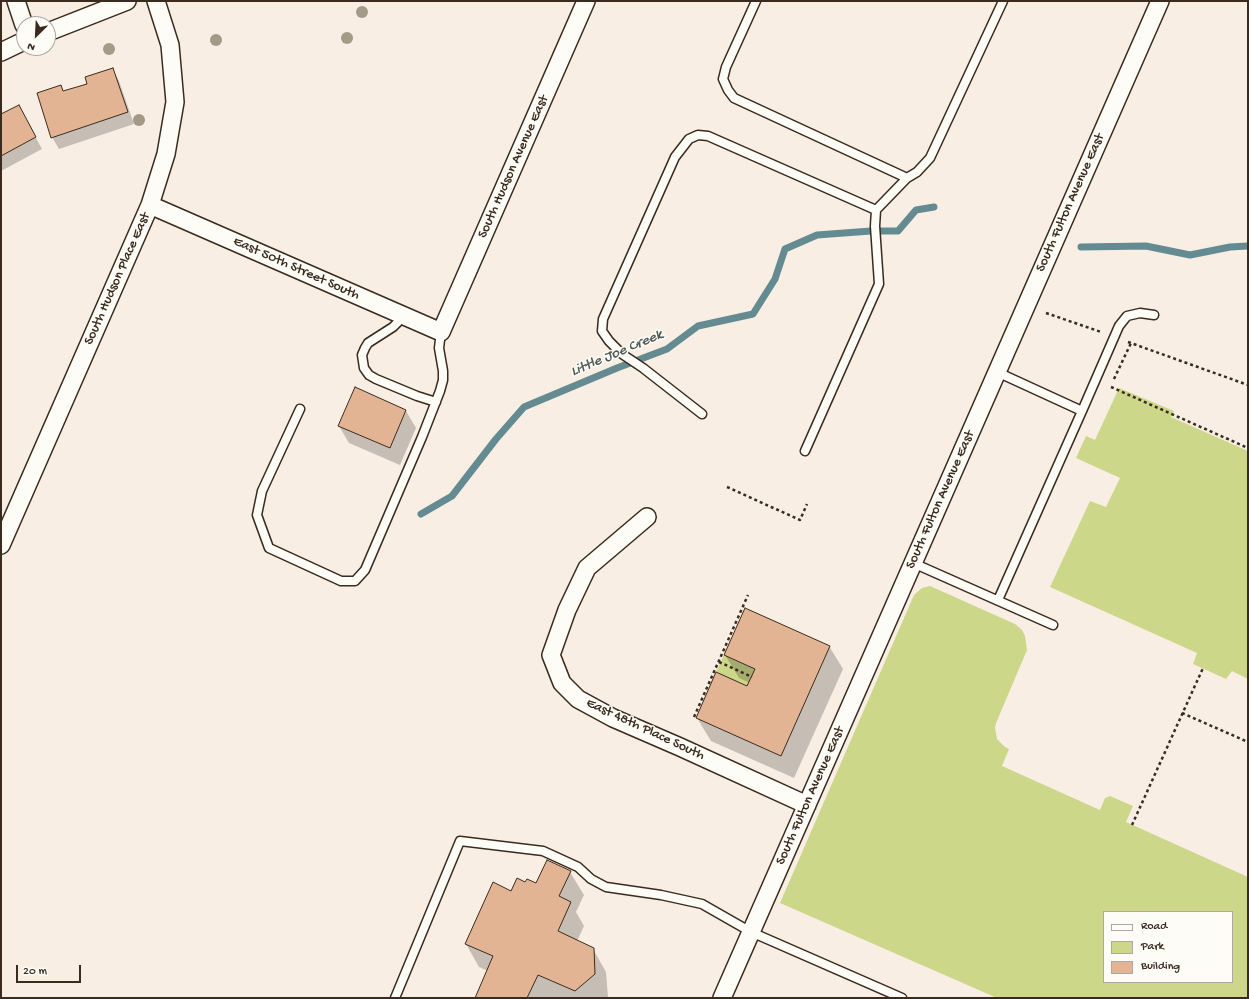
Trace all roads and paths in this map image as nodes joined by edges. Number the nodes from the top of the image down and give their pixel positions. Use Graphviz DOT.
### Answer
graph roads {
  1 [pos="16,1"];
  2 [pos="127,1"];
  3 [pos="156,1"];
  4 [pos="586,1"];
  5 [pos="756,1"];
  6 [pos="1003,1"];
  7 [pos="1160,1"];
  8 [pos="21,16"];
  9 [pos="56,29"];
  10 [pos="16,45"];
  11 [pos="1,52"];
  12 [pos="907,178"];
  13 [pos="150,205"];
  14 [pos="876,210"];
  15 [pos="1046,313"];
  16 [pos="401,315"];
  17 [pos="1154,315"];
  18 [pos="441,332"];
  19 [pos="1114,337"];
  20 [pos="997,372"];
  21 [pos="1248,384"];
  22 [pos="1111,387"];
  23 [pos="436,402"];
  24 [pos="300,409"];
  25 [pos="1082,411"];
  26 [pos="702,414"];
  27 [pos="1248,448"];
  28 [pos="805,451"];
  29 [pos="727,487"];
  30 [pos="807,504"];
  31 [pos="647,517"];
  32 [pos="1,545"];
  33 [pos="913,563"];
  34 [pos="748,595"];
  35 [pos="998,600"];
  36 [pos="1053,625"];
  37 [pos="719,662"];
  38 [pos="1203,668"];
  39 [pos="752,676"];
  40 [pos="1182,713"];
  41 [pos="694,717"];
  42 [pos="1248,742"];
  43 [pos="807,805"];
  44 [pos="1132,825"];
  45 [pos="751,932"];
  46 [pos="395,998"];
  47 [pos="722,998"];
  48 [pos="902,998"];
  1 -- 8 [label="street"];
  2 -- 9 [label="street"];
  3 -- 13 [label="street, South Hudson Place East"];
  4 -- 18 [label="street, South Hudson Avenue East"];
  5 -- 12 [label="lane"];
  6 -- 12 [label="lane"];
  7 -- 20 [label="street, South Fulton Avenue East"];
  10 -- 11 [label="street"];
  12 -- 14 [label="lane"];
  13 -- 16 [label="street, East 50th Street South"];
  13 -- 32 [label="street, South Hudson Place East"];
  14 -- 26 [label="lane"];
  14 -- 28 [label="lane"];
  15 -- 19 [label="path"];
  16 -- 18 [label="street, East 50th Street South"];
  16 -- 23 [label="lane"];
  17 -- 19 [label="lane"];
  18 -- 23 [label="lane"];
  19 -- 21 [label="path"];
  19 -- 25 [label="lane"];
  20 -- 25 [label="lane"];
  20 -- 33 [label="street, South Fulton Avenue East"];
  22 -- 27 [label="path"];
  23 -- 24 [label="lane"];
  25 -- 35 [label="lane"];
  29 -- 30 [label="path"];
  31 -- 43 [label="street, East 48th Place South"];
  33 -- 35 [label="lane"];
  33 -- 43 [label="street, South Fulton Avenue East"];
  34 -- 37 [label="path"];
  35 -- 36 [label="lane"];
  37 -- 39 [label="path"];
  37 -- 41 [label="path"];
  38 -- 40 [label="path"];
  40 -- 42 [label="path"];
  40 -- 44 [label="path"];
  43 -- 45 [label="street, South Fulton Avenue East"];
  45 -- 46 [label="lane"];
  45 -- 47 [label="street, South Fulton Avenue East"];
  45 -- 48 [label="lane"];
}
